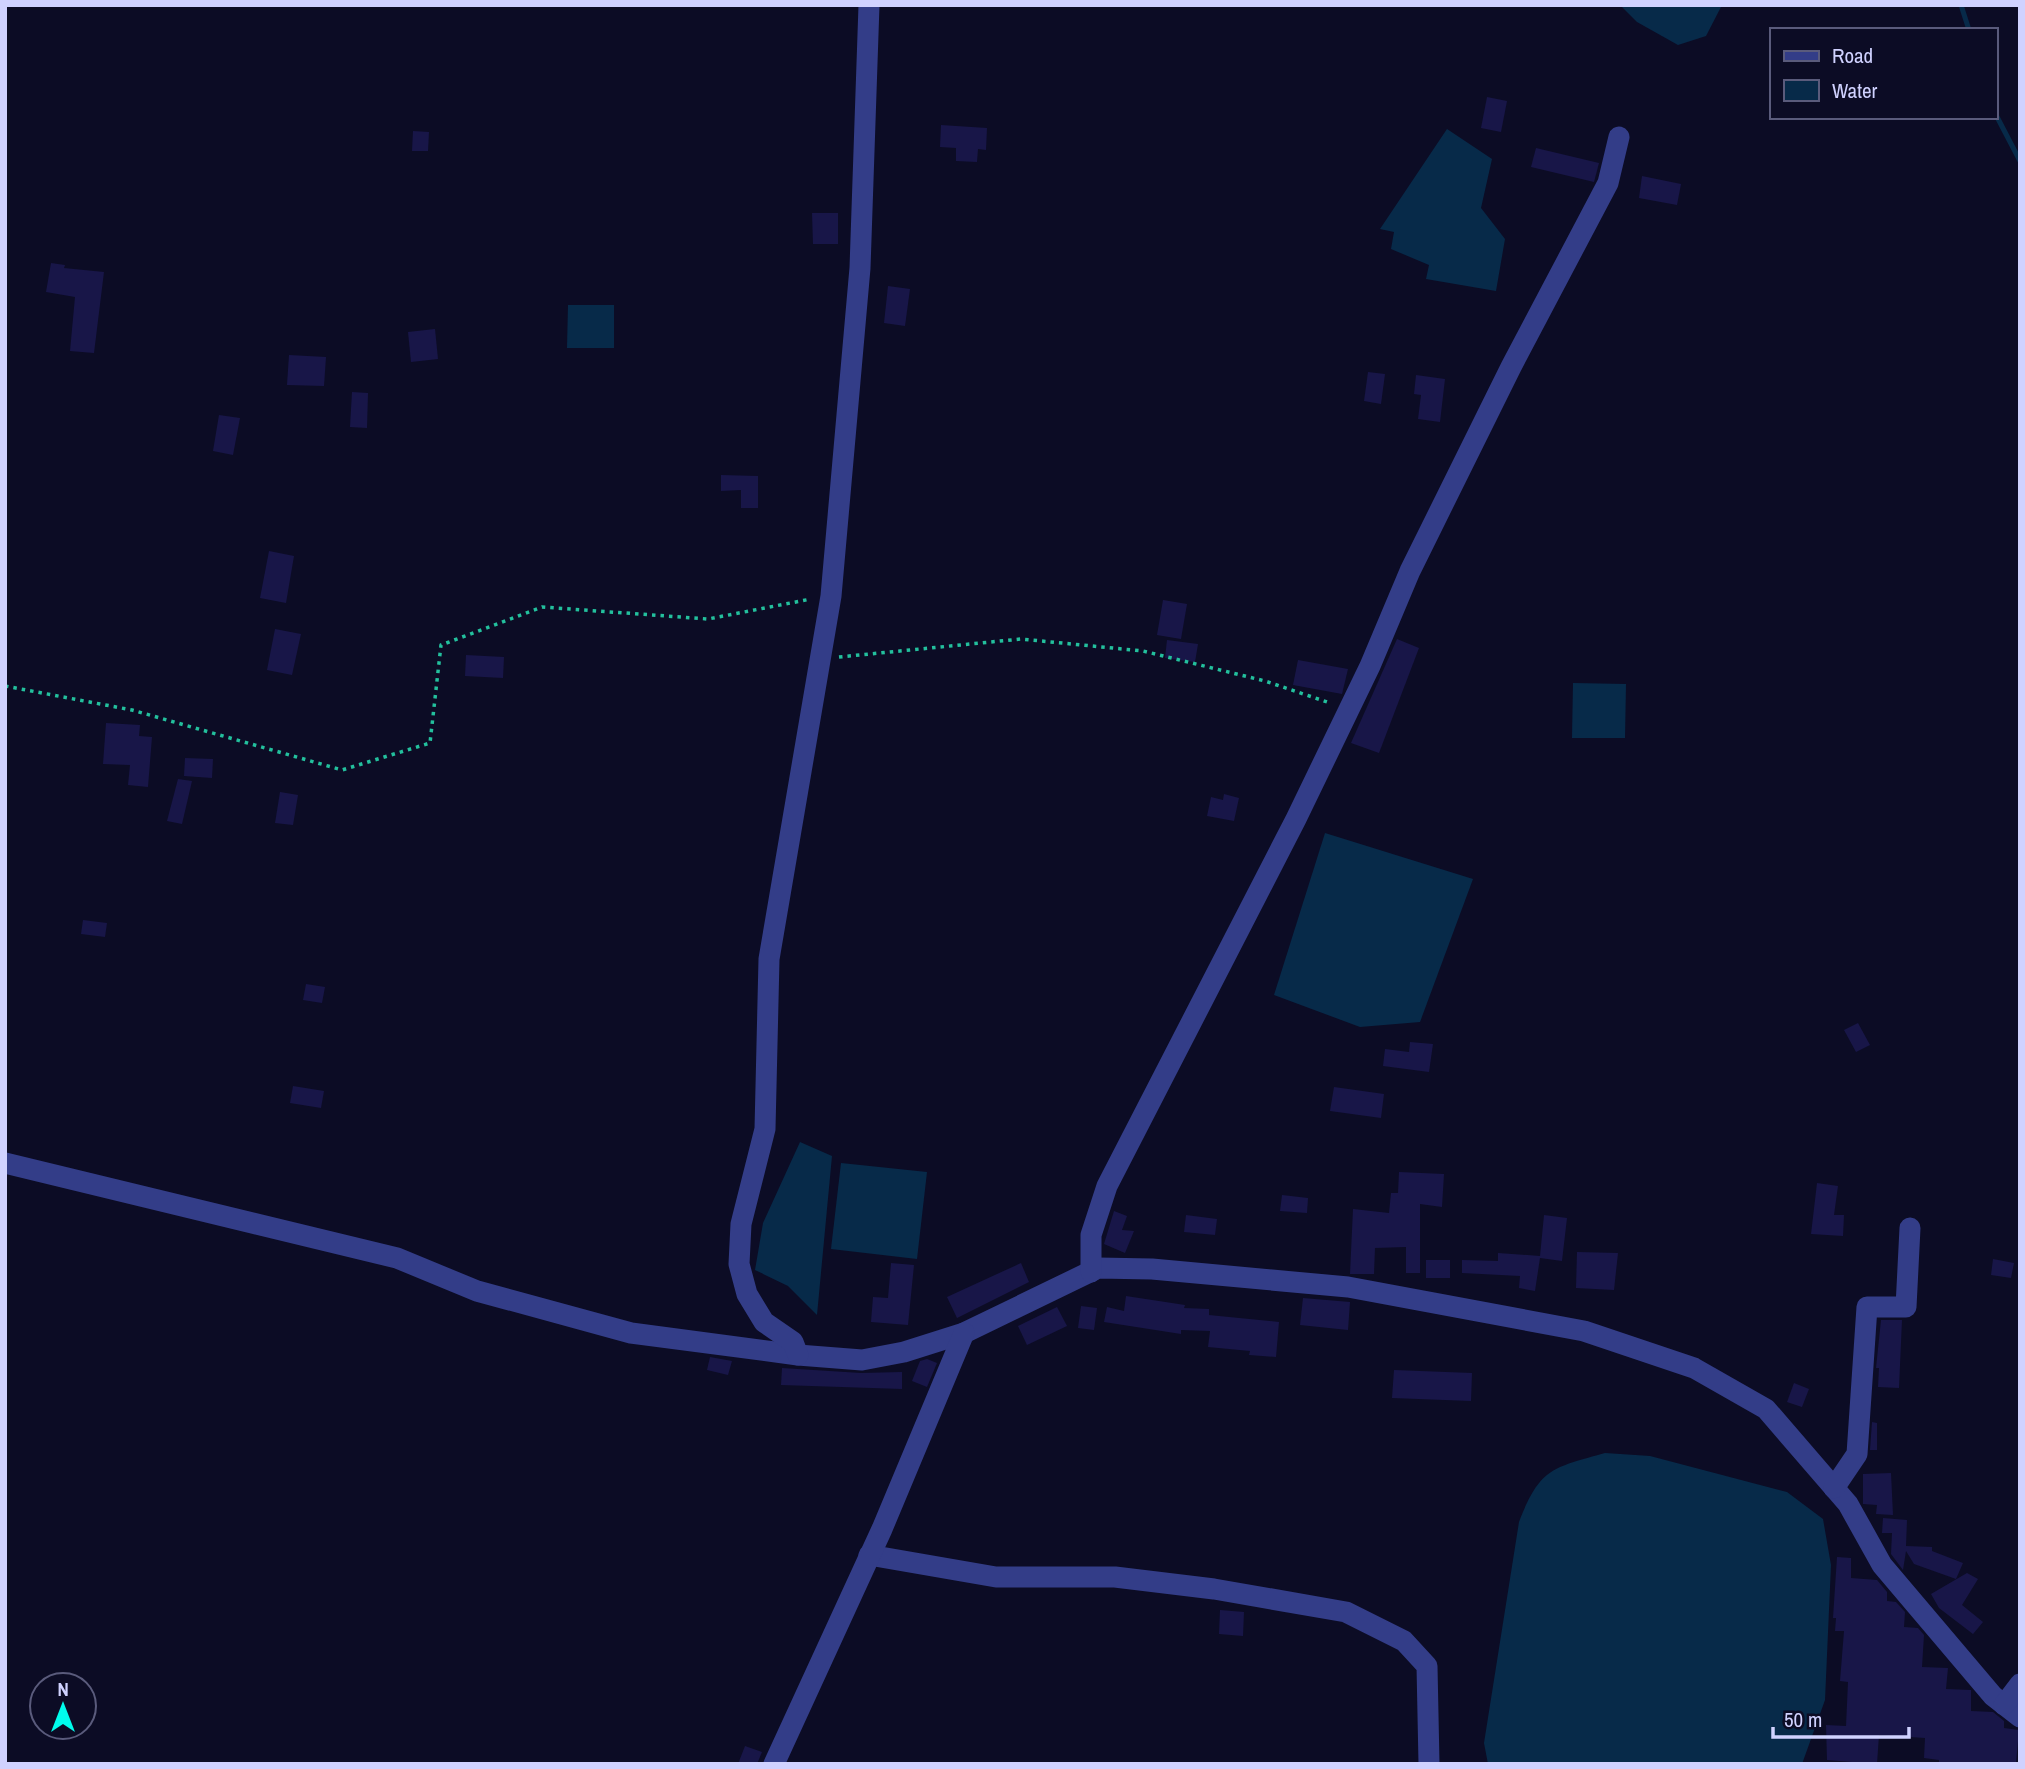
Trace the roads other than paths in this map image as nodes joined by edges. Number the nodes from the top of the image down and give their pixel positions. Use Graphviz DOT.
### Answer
graph roads {
  1 [pos="869,5"];
  2 [pos="1619,136"];
  3 [pos="5,1163"];
  4 [pos="1910,1228"];
  5 [pos="1091,1272"];
  6 [pos="964,1333"];
  7 [pos="798,1355"];
  8 [pos="1834,1488"];
  9 [pos="869,1555"];
  10 [pos="2020,1684"];
  11 [pos="2012,1711"];
  12 [pos="774,1764"];
  13 [pos="1429,1764"];
  1 -- 7 [label="street"];
  2 -- 5 [label="street"];
  3 -- 7 [label="street"];
  4 -- 8 [label="street"];
  5 -- 6 [label="street"];
  5 -- 8 [label="street"];
  6 -- 7 [label="street"];
  6 -- 9 [label="street"];
  8 -- 11 [label="street"];
  9 -- 12 [label="street"];
  9 -- 13 [label="street"];
  10 -- 11 [label="street"];
}
